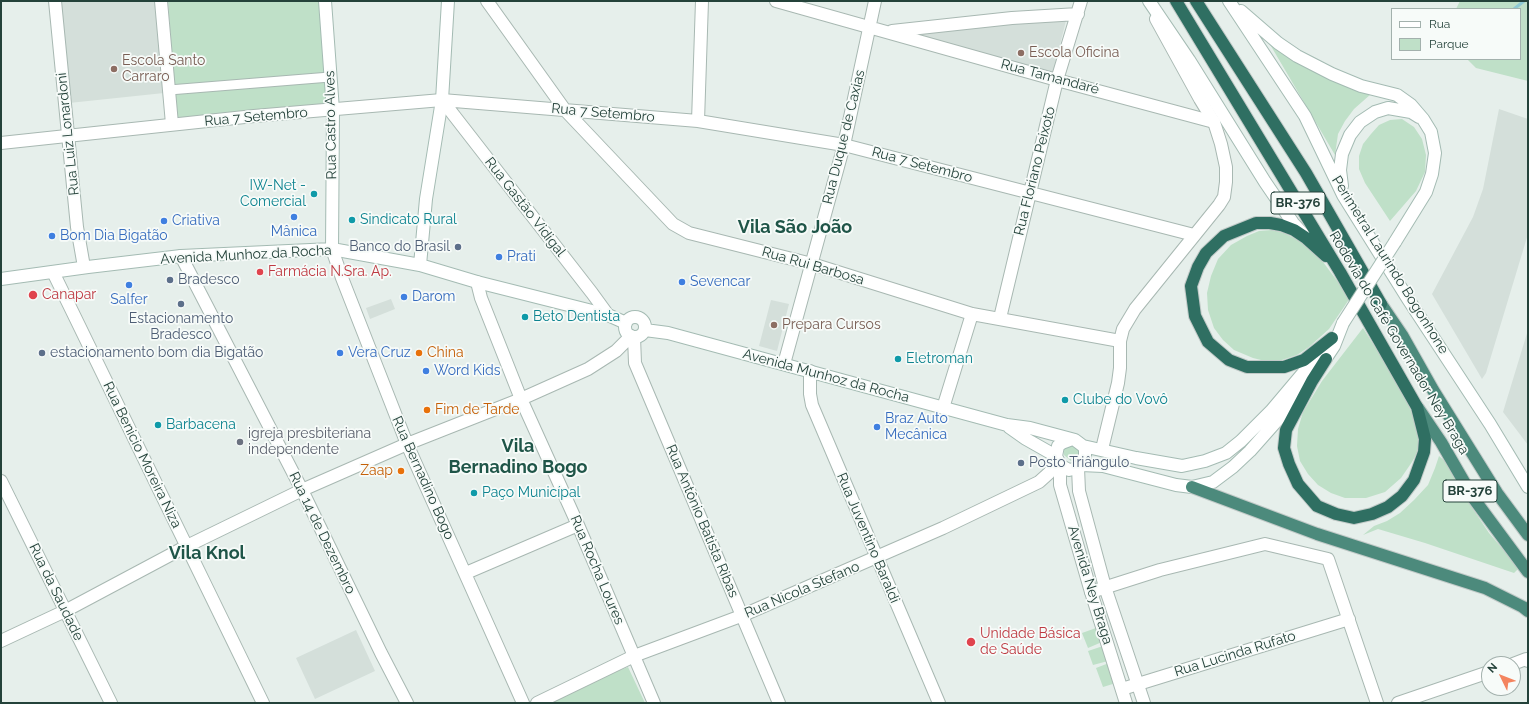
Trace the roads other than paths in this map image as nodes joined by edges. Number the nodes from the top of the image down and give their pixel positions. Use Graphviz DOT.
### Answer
graph roads {
  1 [pos="56,1"];
  2 [pos="161,1"];
  3 [pos="325,1"];
  4 [pos="448,1"];
  5 [pos="487,1"];
  6 [pos="702,1"];
  7 [pos="776,1"];
  8 [pos="876,1"];
  9 [pos="1081,1"];
  10 [pos="1146,1"];
  11 [pos="1149,1"];
  12 [pos="1176,1"];
  13 [pos="1196,1"];
  14 [pos="1231,1"];
  15 [pos="1078,14"];
  16 [pos="870,27"];
  17 [pos="886,32"];
  18 [pos="330,77"];
  19 [pos="1057,80"];
  20 [pos="169,90"];
  21 [pos="442,100"];
  22 [pos="333,110"];
  23 [pos="565,110"];
  24 [pos="1423,119"];
  25 [pos="698,121"];
  26 [pos="1214,122"];
  27 [pos="172,124"];
  28 [pos="68,136"];
  29 [pos="1,143"];
  30 [pos="844,145"];
  31 [pos="1029,193"];
  32 [pos="1343,195"];
  33 [pos="1194,235"];
  34 [pos="1306,238"];
  35 [pos="332,249"];
  36 [pos="182,256"];
  37 [pos="812,264"];
  38 [pos="420,265"];
  39 [pos="84,267"];
  40 [pos="52,272"];
  41 [pos="1340,272"];
  42 [pos="1,279"];
  43 [pos="477,282"];
  44 [pos="972,314"];
  45 [pos="608,315"];
  46 [pos="1000,318"];
  47 [pos="626,323"];
  48 [pos="1343,323"];
  49 [pos="645,330"];
  50 [pos="633,337"];
  51 [pos="1332,338"];
  52 [pos="1120,341"];
  53 [pos="1326,359"];
  54 [pos="784,364"];
  55 [pos="810,371"];
  56 [pos="521,399"];
  57 [pos="1417,407"];
  58 [pos="943,408"];
  59 [pos="1007,425"];
  60 [pos="1070,440"];
  61 [pos="407,444"];
  62 [pos="1083,446"];
  63 [pos="1102,449"];
  64 [pos="1058,461"];
  65 [pos="1079,467"];
  66 [pos="1,482"];
  67 [pos="1192,487"];
  68 [pos="1528,487"];
  69 [pos="302,490"];
  70 [pos="578,525"];
  71 [pos="1528,535"];
  72 [pos="187,546"];
  73 [pos="876,558"];
  74 [pos="1528,572"];
  75 [pos="466,573"];
  76 [pos="1105,587"];
  77 [pos="1091,592"];
  78 [pos="65,611"];
  79 [pos="1528,611"];
  80 [pos="741,616"];
  81 [pos="1348,619"];
  82 [pos="1,641"];
  83 [pos="634,656"];
  84 [pos="1481,675"];
  85 [pos="1138,683"];
  86 [pos="1122,689"];
  87 [pos="111,703"];
  88 [pos="263,703"];
  89 [pos="407,703"];
  90 [pos="523,703"];
  91 [pos="538,703"];
  92 [pos="654,703"];
  93 [pos="779,703"];
  94 [pos="939,703"];
  95 [pos="1126,703"];
  96 [pos="1144,703"];
  97 [pos="1377,703"];
  98 [pos="1398,703"];
  1 -- 28 [label="street, Rua Luiz Lonardoni"];
  2 -- 20 [label="street"];
  3 -- 18 [label="street, Rua Castro Alves"];
  4 -- 21 [label="street"];
  5 -- 23 [label="street, Rua Rui Barbosa"];
  6 -- 25 [label="street"];
  7 -- 16 [label="street, Rua Tamandaré"];
  8 -- 16 [label="street, Rua Duque de Caxias"];
  9 -- 15 [label="street, Rua Floriano Peixoto"];
  10 -- 26 [label="street"];
  11 -- 34 [label="street"];
  12 -- 41 [label="highway, Rodovia do Café Governador Ney Braga / BR-376"];
  13 -- 71 [label="highway, Rodovia do Café Governador Ney Braga / BR-376"];
  14 -- 24 [label="street"];
  14 -- 32 [label="street, Perimetral Laurindo Bogonhone"];
  15 -- 17 [label="street, Rua Tamandaré"];
  15 -- 19 [label="street, Rua Floriano Peixoto"];
  16 -- 17 [label="street, Rua Tamandaré"];
  16 -- 30 [label="street, Rua Duque de Caxias"];
  17 -- 19 [label="street, Rua Tamandaré"];
  18 -- 20 [label="street"];
  18 -- 22 [label="street, Rua Castro Alves"];
  19 -- 26 [label="street, Rua Tamandaré"];
  19 -- 31 [label="street, Rua Floriano Peixoto"];
  20 -- 27 [label="street"];
  21 -- 22 [label="street, Rua 7 Setembro"];
  21 -- 23 [label="street, Rua 7 Setembro"];
  21 -- 38 [label="street"];
  21 -- 45 [label="street, Rua Gastão Vidigal"];
  22 -- 27 [label="street, Rua 7 Setembro"];
  22 -- 35 [label="street, Rua Castro Alves"];
  23 -- 25 [label="street, Rua 7 Setembro"];
  23 -- 37 [label="street, Rua Rui Barbosa"];
  24 -- 32 [label="street"];
  24 -- 48 [label="street, bridge"];
  25 -- 30 [label="street, Rua 7 Setembro"];
  26 -- 33 [label="street"];
  27 -- 28 [label="street, Rua 7 Setembro"];
  28 -- 29 [label="street, Rua 7 Setembro"];
  28 -- 39 [label="street, Rua Luiz Lonardoni"];
  30 -- 31 [label="street, Rua 7 Setembro"];
  30 -- 37 [label="street, Rua Duque de Caxias"];
  31 -- 33 [label="street, Rua 7 Setembro"];
  31 -- 46 [label="street, Rua Floriano Peixoto"];
  32 -- 68 [label="street, Perimetral Laurindo Bogonhone"];
  33 -- 52 [label="street"];
  34 -- 41 [label="highway"];
  34 -- 51 [label="highway"];
  35 -- 36 [label="street, Avenida Munhoz da Rocha"];
  35 -- 38 [label="street, Avenida Munhoz da Rocha"];
  35 -- 61 [label="street, Rua Bernadino Bogo"];
  36 -- 39 [label="street, Avenida Munhoz da Rocha"];
  36 -- 69 [label="street, Rua 14 de Dezembro"];
  37 -- 44 [label="street, Rua Rui Barbosa"];
  37 -- 54 [label="street, Rua Duque de Caxias"];
  38 -- 43 [label="street, Avenida Munhoz da Rocha"];
  39 -- 40 [label="street, Avenida Munhoz da Rocha"];
  40 -- 42 [label="street, Avenida Munhoz da Rocha"];
  40 -- 72 [label="street, Rua Benicio Moreira Niza"];
  41 -- 57 [label="highway, Rodovia do Café Governador Ney Braga / BR-376"];
  43 -- 45 [label="street, Avenida Munhoz da Rocha"];
  43 -- 56 [label="street, Rua Rocha Loures"];
  44 -- 46 [label="street, Rua Rui Barbosa"];
  44 -- 58 [label="street"];
  45 -- 47 [label="street, Avenida Munhoz da Rocha"];
  46 -- 52 [label="street, Rua Rui Barbosa"];
  47 -- 49 [label="street"];
  47 -- 50 [label="street"];
  48 -- 51 [label="street"];
  48 -- 53 [label="street"];
  49 -- 50 [label="street"];
  49 -- 54 [label="street, Avenida Munhoz da Rocha"];
  50 -- 56 [label="street"];
  50 -- 80 [label="street, Rua Antônio Batista Ribas"];
  51 -- 63 [label="street"];
  52 -- 63 [label="street"];
  53 -- 57 [label="highway"];
  53 -- 67 [label="street"];
  54 -- 55 [label="street, Avenida Munhoz da Rocha"];
  55 -- 58 [label="street, Avenida Munhoz da Rocha"];
  55 -- 73 [label="street, Rua Juventino Baraldi"];
  56 -- 61 [label="street"];
  56 -- 70 [label="street, Rua Rocha Loures"];
  57 -- 74 [label="highway, Rodovia do Café Governador Ney Braga / BR-376"];
  58 -- 59 [label="street, Avenida Munhoz da Rocha"];
  59 -- 60 [label="street"];
  59 -- 64 [label="street"];
  60 -- 62 [label="street"];
  60 -- 64 [label="street"];
  61 -- 69 [label="street"];
  61 -- 75 [label="street, Rua Bernadino Bogo"];
  62 -- 63 [label="street"];
  62 -- 65 [label="street"];
  64 -- 65 [label="street"];
  64 -- 73 [label="street, Rua Nicola Stefano"];
  64 -- 77 [label="street, Avenida Ney Braga"];
  65 -- 67 [label="street"];
  65 -- 76 [label="street, Avenida Ney Braga"];
  66 -- 78 [label="street, Rua da Saudade"];
  67 -- 79 [label="highway"];
  69 -- 72 [label="street"];
  69 -- 89 [label="street, Rua 14 de Dezembro"];
  70 -- 75 [label="street"];
  70 -- 83 [label="street, Rua Rocha Loures"];
  72 -- 78 [label="street"];
  72 -- 88 [label="street, Rua Benicio Moreira Niza"];
  73 -- 80 [label="street, Rua Nicola Stefano"];
  73 -- 94 [label="street, Rua Juventino Baraldi"];
  75 -- 90 [label="street, Rua Bernadino Bogo"];
  76 -- 77 [label="street"];
  76 -- 81 [label="street"];
  76 -- 85 [label="street, Avenida Ney Braga"];
  77 -- 86 [label="street, Avenida Ney Braga"];
  78 -- 82 [label="street"];
  78 -- 87 [label="street, Rua da Saudade"];
  80 -- 83 [label="street, Rua Nicola Stefano"];
  80 -- 93 [label="street, Rua Antônio Batista Ribas"];
  81 -- 85 [label="street, Rua Lucinda Rufato"];
  81 -- 97 [label="street"];
  83 -- 91 [label="street, Rua Nicola Stefano"];
  83 -- 92 [label="street, Rua Rocha Loures"];
  84 -- 98 [label="street"];
  85 -- 86 [label="street, Rua Lucinda Rufato"];
  85 -- 96 [label="street, Avenida Ney Braga"];
  86 -- 95 [label="street, Avenida Ney Braga"];
}
